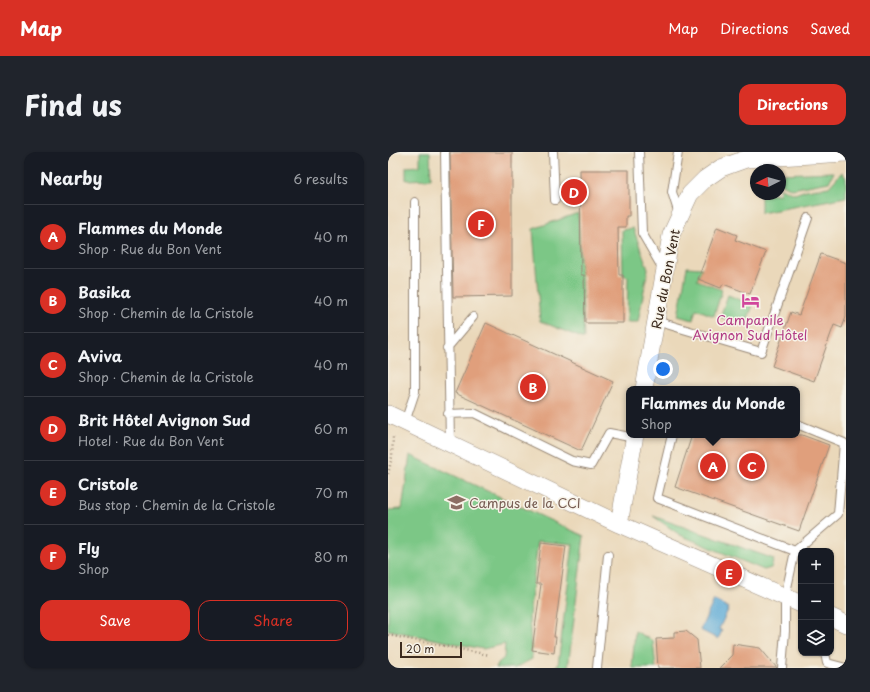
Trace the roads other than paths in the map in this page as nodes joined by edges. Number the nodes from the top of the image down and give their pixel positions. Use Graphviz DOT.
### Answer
graph roads {
  1 [pos="445,152"];
  2 [pos="553,152"];
  3 [pos="639,152"];
  4 [pos="678,152"];
  5 [pos="846,153"];
  6 [pos="768,154"];
  7 [pos="555,200"];
  8 [pos="414,202"];
  9 [pos="679,215"];
  10 [pos="808,218"];
  11 [pos="664,272"];
  12 [pos="473,317"];
  13 [pos="656,322"];
  14 [pos="447,348"];
  15 [pos="645,386"];
  16 [pos="448,414"];
  17 [pos="396,418"];
  18 [pos="800,425"];
  19 [pos="626,435"];
  20 [pos="635,438"];
  21 [pos="671,438"];
  22 [pos="450,443"];
  23 [pos="619,524"];
  24 [pos="795,551"];
  25 [pos="608,555"];
  26 [pos="785,597"];
  27 [pos="798,603"];
  28 [pos="834,618"];
  29 [pos="846,624"];
  30 [pos="826,656"];
  31 [pos="597,668"];
  32 [pos="782,668"];
  33 [pos="846,668"];
  1 -- 14 [label="lane"];
  2 -- 7 [label="lane"];
  3 -- 11 [label="lane"];
  4 -- 9 [label="lane"];
  5 -- 6 [label="street, Rue du Bon Vent"];
  6 -- 9 [label="street, Rue du Bon Vent"];
  8 -- 17 [label="lane"];
  9 -- 11 [label="street, Rue du Bon Vent"];
  10 -- 13 [label="lane"];
  11 -- 13 [label="street, Rue du Bon Vent"];
  12 -- 14 [label="lane"];
  13 -- 15 [label="street, Rue du Bon Vent"];
  14 -- 16 [label="lane"];
  16 -- 19 [label="lane"];
  16 -- 22 [label="lane"];
  17 -- 22 [label="street"];
  18 -- 24 [label="lane"];
  20 -- 23 [label="street"];
  21 -- 24 [label="lane"];
  22 -- 23 [label="street"];
  23 -- 26 [label="street"];
  24 -- 26 [label="lane"];
  25 -- 31 [label="lane"];
  26 -- 27 [label="street"];
  26 -- 32 [label="lane"];
  28 -- 29 [label="street"];
  30 -- 33 [label="lane"];
}
